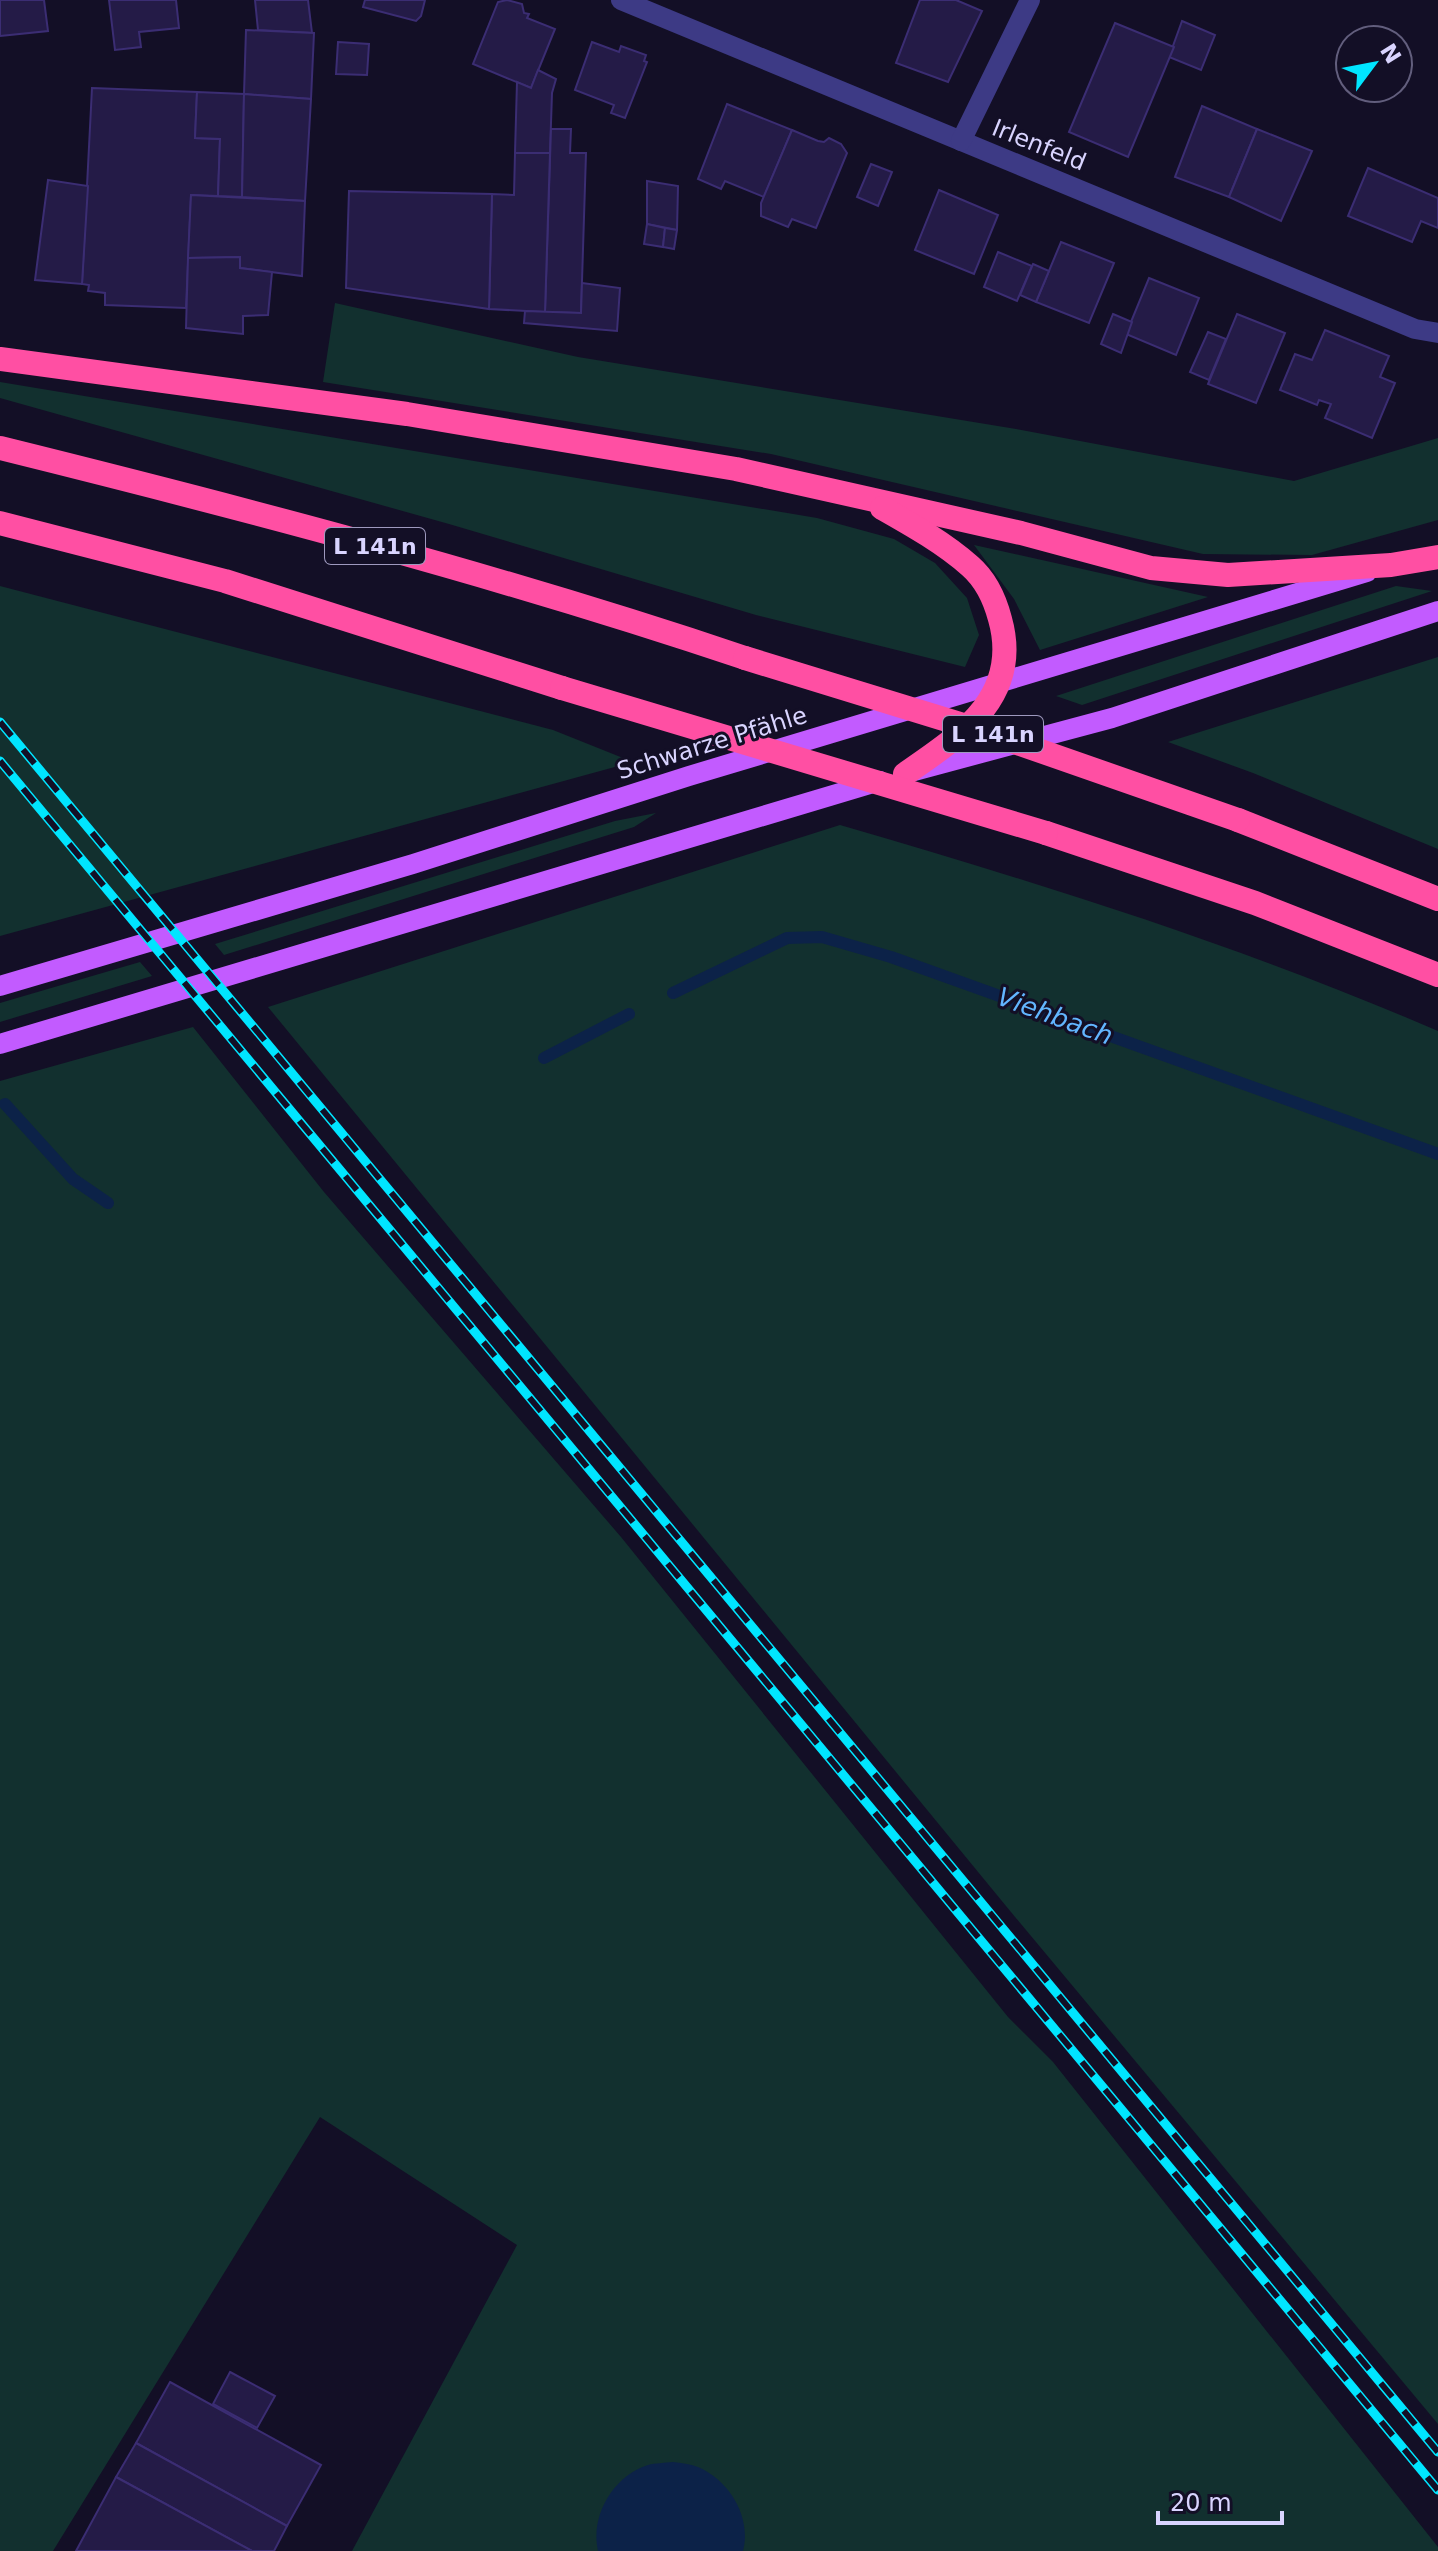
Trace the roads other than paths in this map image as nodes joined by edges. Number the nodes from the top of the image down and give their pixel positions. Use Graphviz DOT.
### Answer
graph roads {
  1 [pos="621,0"];
  2 [pos="1030,0"];
  3 [pos="961,141"];
  4 [pos="1438,333"];
  5 [pos="0,359"];
  6 [pos="0,448"];
  7 [pos="863,496"];
  8 [pos="0,523"];
  9 [pos="1438,546"];
  10 [pos="1438,557"];
  11 [pos="1391,565"];
  12 [pos="1438,611"];
  13 [pos="999,685"];
  14 [pos="905,774"];
  15 [pos="1438,899"];
  16 [pos="1438,975"];
  17 [pos="0,986"];
  18 [pos="0,1044"];
  1 -- 3 [label="street, Irlenfeld"];
  2 -- 3 [label="street"];
  3 -- 4 [label="street, Irlenfeld"];
  5 -- 7 [label="highway"];
  6 -- 15 [label="highway, L 141n, bridge"];
  7 -- 11 [label="highway"];
  7 -- 13 [label="highway"];
  8 -- 16 [label="highway, bridge"];
  9 -- 11 [label="main road, Schwarze Pfähle"];
  10 -- 11 [label="highway"];
  11 -- 13 [label="main road, Schwarze Pfähle"];
  12 -- 14 [label="main road"];
  13 -- 14 [label="highway"];
  13 -- 17 [label="main road, Schwarze Pfähle"];
  14 -- 18 [label="main road"];
}
